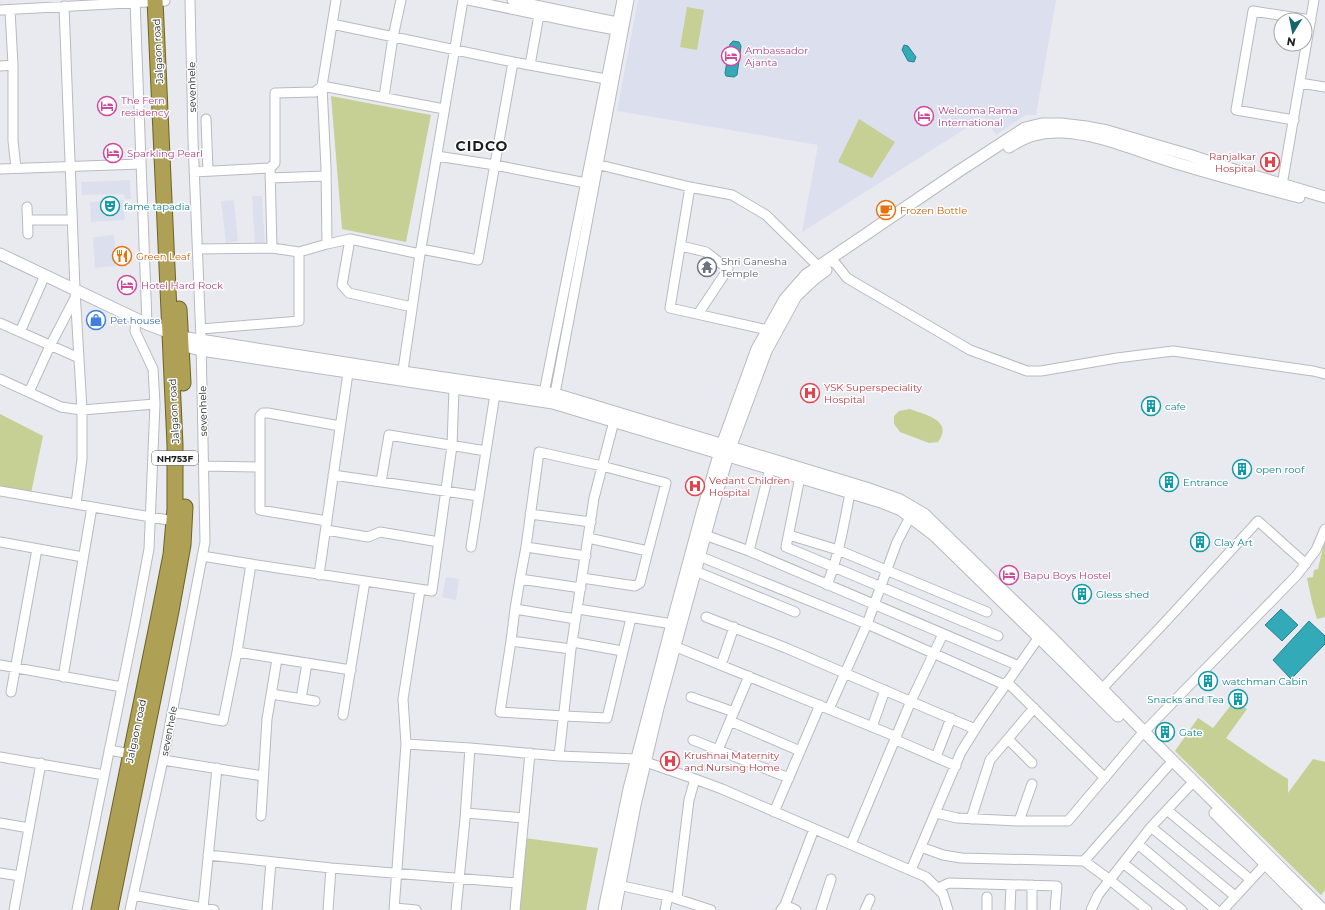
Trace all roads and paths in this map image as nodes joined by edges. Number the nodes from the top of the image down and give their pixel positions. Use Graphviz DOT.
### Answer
graph roads {
  1 [pos="160,0"];
  2 [pos="190,0"];
  3 [pos="336,0"];
  4 [pos="400,0"];
  5 [pos="463,0"];
  6 [pos="468,0"];
  7 [pos="512,0"];
  8 [pos="622,0"];
  9 [pos="629,0"];
  10 [pos="1314,0"];
  11 [pos="135,1"];
  12 [pos="64,6"];
  13 [pos="0,10"];
  14 [pos="10,10"];
  15 [pos="1312,12"];
  16 [pos="1273,14"];
  17 [pos="539,15"];
  18 [pos="332,24"];
  19 [pos="619,26"];
  20 [pos="393,37"];
  21 [pos="454,50"];
  22 [pos="1305,52"];
  23 [pos="513,62"];
  24 [pos="13,65"];
  25 [pos="530,65"];
  26 [pos="0,66"];
  27 [pos="606,79"];
  28 [pos="1300,83"];
  29 [pos="322,86"];
  30 [pos="1325,87"];
  31 [pos="384,97"];
  32 [pos="444,109"];
  33 [pos="206,119"];
  34 [pos="1294,120"];
  35 [pos="436,156"];
  36 [pos="141,164"];
  37 [pos="594,164"];
  38 [pos="495,165"];
  39 [pos="70,166"];
  40 [pos="16,168"];
  41 [pos="0,169"];
  42 [pos="194,172"];
  43 [pos="208,172"];
  44 [pos="270,173"];
  45 [pos="326,176"];
  46 [pos="586,183"];
  47 [pos="690,187"];
  48 [pos="1281,188"];
  49 [pos="1325,197"];
  50 [pos="1325,205"];
  51 [pos="27,207"];
  52 [pos="28,220"];
  53 [pos="72,220"];
  54 [pos="28,234"];
  55 [pos="350,240"];
  56 [pos="327,244"];
  57 [pos="681,246"];
  58 [pos="272,248"];
  59 [pos="198,249"];
  60 [pos="299,252"];
  61 [pos="421,252"];
  62 [pos="0,254"];
  63 [pos="827,266"];
  64 [pos="45,276"];
  65 [pos="75,294"];
  66 [pos="412,307"];
  67 [pos="698,314"];
  68 [pos="136,319"];
  69 [pos="0,323"];
  70 [pos="147,324"];
  71 [pos="768,330"];
  72 [pos="20,332"];
  73 [pos="177,338"];
  74 [pos="201,340"];
  75 [pos="50,346"];
  76 [pos="79,358"];
  77 [pos="348,373"];
  78 [pos="1325,374"];
  79 [pos="402,376"];
  80 [pos="0,379"];
  81 [pos="454,388"];
  82 [pos="29,392"];
  83 [pos="495,394"];
  84 [pos="548,398"];
  85 [pos="155,404"];
  86 [pos="82,410"];
  87 [pos="614,421"];
  88 [pos="340,426"];
  89 [pos="452,446"];
  90 [pos="486,451"];
  91 [pos="725,451"];
  92 [pos="204,466"];
  93 [pos="602,466"];
  94 [pos="260,467"];
  95 [pos="770,468"];
  96 [pos="333,475"];
  97 [pos="800,477"];
  98 [pos="381,482"];
  99 [pos="0,491"];
  100 [pos="446,491"];
  101 [pos="850,493"];
  102 [pos="479,496"];
  103 [pos="76,504"];
  104 [pos="92,507"];
  105 [pos="914,513"];
  106 [pos="530,514"];
  107 [pos="150,517"];
  108 [pos="174,521"];
  109 [pos="591,522"];
  110 [pos="326,525"];
  111 [pos="1325,529"];
  112 [pos="705,535"];
  113 [pos="789,535"];
  114 [pos="588,538"];
  115 [pos="0,542"];
  116 [pos="439,542"];
  117 [pos="471,547"];
  118 [pos="526,547"];
  119 [pos="37,549"];
  120 [pos="838,550"];
  121 [pos="648,551"];
  122 [pos="749,551"];
  123 [pos="202,556"];
  124 [pos="586,556"];
  125 [pos="699,556"];
  126 [pos="83,557"];
  127 [pos="251,564"];
  128 [pos="1306,564"];
  129 [pos="834,568"];
  130 [pos="887,570"];
  131 [pos="695,571"];
  132 [pos="319,574"];
  133 [pos="520,578"];
  134 [pos="582,578"];
  135 [pos="365,581"];
  136 [pos="827,585"];
  137 [pos="581,588"];
  138 [pos="880,588"];
  139 [pos="420,590"];
  140 [pos="874,605"];
  141 [pos="516,609"];
  142 [pos="578,610"];
  143 [pos="795,612"];
  144 [pos="987,612"];
  145 [pos="706,616"];
  146 [pos="631,618"];
  147 [pos="576,619"];
  148 [pos="676,624"];
  149 [pos="867,624"];
  150 [pos="734,627"];
  151 [pos="943,634"];
  152 [pos="1042,634"];
  153 [pos="998,636"];
  154 [pos="511,641"];
  155 [pos="671,644"];
  156 [pos="572,645"];
  157 [pos="622,651"];
  158 [pos="237,652"];
  159 [pos="934,654"];
  160 [pos="277,659"];
  161 [pos="306,663"];
  162 [pos="721,665"];
  163 [pos="0,666"];
  164 [pos="1019,666"];
  165 [pos="15,668"];
  166 [pos="351,670"];
  167 [pos="846,674"];
  168 [pos="749,676"];
  169 [pos="63,677"];
  170 [pos="1006,684"];
  171 [pos="122,687"];
  172 [pos="885,690"];
  173 [pos="1099,691"];
  174 [pos="11,692"];
  175 [pos="271,694"];
  176 [pos="691,697"];
  177 [pos="301,699"];
  178 [pos="315,701"];
  179 [pos="911,701"];
  180 [pos="820,705"];
  181 [pos="1034,708"];
  182 [pos="829,709"];
  183 [pos="172,712"];
  184 [pos="734,712"];
  185 [pos="343,715"];
  186 [pos="564,716"];
  187 [pos="951,718"];
  188 [pos="730,721"];
  189 [pos="872,726"];
  190 [pos="976,729"];
  191 [pos="1142,734"];
  192 [pos="897,738"];
  193 [pos="1008,739"];
  194 [pos="693,740"];
  195 [pos="406,744"];
  196 [pos="470,748"];
  197 [pos="109,750"];
  198 [pos="718,750"];
  199 [pos="800,751"];
  200 [pos="530,753"];
  201 [pos="131,754"];
  202 [pos="559,756"];
  203 [pos="0,757"];
  204 [pos="936,757"];
  205 [pos="163,760"];
  206 [pos="641,760"];
  207 [pos="41,763"];
  208 [pos="1032,763"];
  209 [pos="956,766"];
  210 [pos="1168,766"];
  211 [pos="217,768"];
  212 [pos="104,775"];
  213 [pos="264,776"];
  214 [pos="789,778"];
  215 [pos="1105,778"];
  216 [pos="695,779"];
  217 [pos="1032,784"];
  218 [pos="1191,784"];
  219 [pos="1167,810"];
  220 [pos="774,812"];
  221 [pos="936,812"];
  222 [pos="466,813"];
  223 [pos="261,816"];
  224 [pos="524,818"];
  225 [pos="971,818"];
  226 [pos="1019,821"];
  227 [pos="0,823"];
  228 [pos="1151,827"];
  229 [pos="29,828"];
  230 [pos="814,829"];
  231 [pos="851,844"];
  232 [pos="1138,844"];
  233 [pos="921,847"];
  234 [pos="208,855"];
  235 [pos="1084,860"];
  236 [pos="1268,861"];
  237 [pos="271,862"];
  238 [pos="1123,863"];
  239 [pos="331,868"];
  240 [pos="912,870"];
  241 [pos="0,872"];
  242 [pos="397,873"];
  243 [pos="20,876"];
  244 [pos="459,878"];
  245 [pos="831,880"];
  246 [pos="1110,880"];
  247 [pos="1251,880"];
  248 [pos="517,883"];
  249 [pos="615,884"];
  250 [pos="1011,885"];
  251 [pos="1032,885"];
  252 [pos="938,888"];
  253 [pos="133,895"];
  254 [pos="1235,896"];
  255 [pos="673,897"];
  256 [pos="988,898"];
  257 [pos="870,899"];
  258 [pos="783,907"];
  259 [pos="203,908"];
  260 [pos="395,909"];
  261 [pos="14,910"];
  262 [pos="78,910"];
  263 [pos="99,910"];
  264 [pos="110,910"];
  265 [pos="130,910"];
  266 [pos="214,910"];
  267 [pos="267,910"];
  268 [pos="328,910"];
  269 [pos="416,910"];
  270 [pos="456,910"];
  271 [pos="515,910"];
  272 [pos="604,910"];
  273 [pos="615,910"];
  274 [pos="665,910"];
  275 [pos="711,910"];
  276 [pos="796,910"];
  277 [pos="821,910"];
  278 [pos="865,910"];
  279 [pos="948,910"];
  280 [pos="987,910"];
  281 [pos="1010,910"];
  282 [pos="1032,910"];
  283 [pos="1055,910"];
  284 [pos="1091,910"];
  285 [pos="1147,910"];
  286 [pos="1182,910"];
  287 [pos="1216,910"];
  288 [pos="1223,910"];
  289 [pos="1311,910"];
  290 [pos="1323,910"];
  1 -- 11 [label="street"];
  1 -- 73 [label="highway, Jalgaon road / NH753F"];
  2 -- 42 [label="street, sevenhele"];
  3 -- 18 [label="street"];
  4 -- 20 [label="street"];
  5 -- 21 [label="street"];
  6 -- 17 [label="street"];
  7 -- 19 [label="street"];
  8 -- 19 [label="street"];
  9 -- 19 [label="street"];
  10 -- 15 [label="street"];
  11 -- 12 [label="street"];
  11 -- 36 [label="street"];
  12 -- 14 [label="street"];
  12 -- 39 [label="street"];
  13 -- 14 [label="street"];
  14 -- 24 [label="street"];
  16 -- 34 [label="street"];
  17 -- 19 [label="street"];
  17 -- 25 [label="street"];
  18 -- 20 [label="street"];
  18 -- 29 [label="street"];
  19 -- 27 [label="street"];
  19 -- 37 [label="street"];
  20 -- 21 [label="street"];
  20 -- 31 [label="street"];
  21 -- 23 [label="street"];
  21 -- 32 [label="street"];
  22 -- 28 [label="street"];
  23 -- 25 [label="street"];
  23 -- 38 [label="street"];
  24 -- 26 [label="street"];
  24 -- 40 [label="street"];
  25 -- 27 [label="street"];
  27 -- 37 [label="street"];
  28 -- 30 [label="street"];
  28 -- 34 [label="street"];
  29 -- 31 [label="street"];
  29 -- 44 [label="street"];
  29 -- 45 [label="street"];
  31 -- 32 [label="street"];
  32 -- 35 [label="street"];
  33 -- 43 [label="street"];
  34 -- 48 [label="street"];
  35 -- 38 [label="street"];
  35 -- 61 [label="street"];
  36 -- 39 [label="street"];
  36 -- 70 [label="street"];
  37 -- 46 [label="street"];
  37 -- 47 [label="street"];
  37 -- 84 [label="street"];
  38 -- 46 [label="street"];
  38 -- 61 [label="street"];
  39 -- 40 [label="street"];
  39 -- 53 [label="street"];
  40 -- 41 [label="street"];
  42 -- 43 [label="street"];
  42 -- 59 [label="street, sevenhele"];
  43 -- 44 [label="street"];
  44 -- 45 [label="street"];
  44 -- 58 [label="street"];
  45 -- 56 [label="street"];
  46 -- 84 [label="street"];
  47 -- 57 [label="street"];
  47 -- 63 [label="street"];
  48 -- 49 [label="street"];
  48 -- 50 [label="street"];
  48 -- 63 [label="street"];
  51 -- 52 [label="street"];
  52 -- 53 [label="street"];
  52 -- 54 [label="street"];
  53 -- 65 [label="street"];
  55 -- 56 [label="street"];
  55 -- 61 [label="street"];
  55 -- 66 [label="street"];
  56 -- 60 [label="street"];
  57 -- 67 [label="street"];
  57 -- 67 [label="street"];
  58 -- 59 [label="street"];
  58 -- 60 [label="street"];
  59 -- 74 [label="street, sevenhele"];
  60 -- 74 [label="street"];
  61 -- 66 [label="street"];
  62 -- 64 [label="street"];
  63 -- 71 [label="street"];
  63 -- 78 [label="street"];
  63 -- 91 [label="street"];
  64 -- 65 [label="street"];
  64 -- 72 [label="street"];
  65 -- 68 [label="street"];
  65 -- 75 [label="street"];
  65 -- 76 [label="street"];
  66 -- 79 [label="street"];
  67 -- 71 [label="street"];
  68 -- 70 [label="street"];
  68 -- 85 [label="street"];
  69 -- 72 [label="street"];
  70 -- 73 [label="street"];
  71 -- 91 [label="street"];
  72 -- 75 [label="street"];
  73 -- 74 [label="street"];
  73 -- 108 [label="highway, Jalgaon road / NH753F"];
  73 -- 264 [label="highway, Jalgaon road / NH753F"];
  74 -- 77 [label="street"];
  74 -- 79 [label="street"];
  74 -- 92 [label="street, sevenhele"];
  75 -- 76 [label="street"];
  75 -- 82 [label="street"];
  76 -- 86 [label="street"];
  77 -- 79 [label="street"];
  77 -- 88 [label="street"];
  79 -- 81 [label="street"];
  79 -- 84 [label="street"];
  80 -- 82 [label="street"];
  81 -- 83 [label="street"];
  81 -- 89 [label="street"];
  82 -- 86 [label="street"];
  83 -- 84 [label="street"];
  83 -- 90 [label="street"];
  84 -- 87 [label="street"];
  84 -- 91 [label="street"];
  85 -- 86 [label="street"];
  85 -- 107 [label="street"];
  86 -- 103 [label="street"];
  87 -- 91 [label="street"];
  87 -- 93 [label="street"];
  88 -- 94 [label="street"];
  88 -- 96 [label="street"];
  89 -- 90 [label="street"];
  89 -- 98 [label="street"];
  89 -- 100 [label="street"];
  90 -- 102 [label="street"];
  91 -- 95 [label="street"];
  91 -- 105 [label="street"];
  91 -- 112 [label="street"];
  91 -- 148 [label="street"];
  92 -- 94 [label="street"];
  92 -- 123 [label="street, sevenhele"];
  93 -- 106 [label="street"];
  93 -- 109 [label="street"];
  93 -- 121 [label="street"];
  94 -- 110 [label="street"];
  95 -- 97 [label="street"];
  95 -- 122 [label="street"];
  96 -- 98 [label="street"];
  96 -- 110 [label="street"];
  97 -- 101 [label="street"];
  97 -- 113 [label="street"];
  98 -- 100 [label="street"];
  99 -- 103 [label="street"];
  100 -- 102 [label="street"];
  100 -- 116 [label="street"];
  101 -- 105 [label="street"];
  101 -- 120 [label="street"];
  102 -- 117 [label="street"];
  103 -- 104 [label="street"];
  104 -- 107 [label="street"];
  104 -- 126 [label="street"];
  105 -- 130 [label="street"];
  105 -- 152 [label="street"];
  106 -- 109 [label="street"];
  106 -- 118 [label="street"];
  107 -- 108 [label="street"];
  107 -- 171 [label="street"];
  108 -- 201 [label="highway, Jalgaon road / NH753F"];
  109 -- 114 [label="street"];
  110 -- 116 [label="street"];
  110 -- 132 [label="street"];
  111 -- 128 [label="street"];
  112 -- 122 [label="street"];
  112 -- 125 [label="street"];
  113 -- 120 [label="street"];
  113 -- 129 [label="street"];
  114 -- 121 [label="street"];
  114 -- 124 [label="street"];
  115 -- 119 [label="street"];
  116 -- 139 [label="street"];
  118 -- 124 [label="street"];
  118 -- 133 [label="street"];
  119 -- 126 [label="street"];
  119 -- 165 [label="street"];
  120 -- 129 [label="street"];
  120 -- 130 [label="street"];
  121 -- 134 [label="street"];
  122 -- 136 [label="street"];
  123 -- 127 [label="street"];
  123 -- 183 [label="street, sevenhele"];
  124 -- 134 [label="street"];
  125 -- 131 [label="street"];
  125 -- 149 [label="street"];
  126 -- 169 [label="street"];
  127 -- 132 [label="street"];
  127 -- 158 [label="street"];
  128 -- 173 [label="street"];
  128 -- 191 [label="street"];
  129 -- 136 [label="street"];
  129 -- 138 [label="street"];
  130 -- 138 [label="street"];
  130 -- 144 [label="street"];
  131 -- 143 [label="street"];
  131 -- 148 [label="street"];
  132 -- 135 [label="street"];
  133 -- 137 [label="street"];
  133 -- 141 [label="street"];
  134 -- 137 [label="street"];
  135 -- 139 [label="street"];
  135 -- 166 [label="street"];
  136 -- 140 [label="street"];
  137 -- 142 [label="street"];
  138 -- 140 [label="street"];
  138 -- 153 [label="street"];
  139 -- 195 [label="street"];
  140 -- 149 [label="street"];
  140 -- 151 [label="street"];
  141 -- 147 [label="street"];
  141 -- 154 [label="street"];
  142 -- 146 [label="street"];
  142 -- 147 [label="street"];
  145 -- 150 [label="street"];
  146 -- 148 [label="street"];
  146 -- 157 [label="street"];
  147 -- 156 [label="street"];
  148 -- 155 [label="street"];
  149 -- 159 [label="street"];
  149 -- 167 [label="street"];
  150 -- 162 [label="street"];
  150 -- 167 [label="street"];
  151 -- 159 [label="street"];
  151 -- 164 [label="street"];
  152 -- 164 [label="street"];
  152 -- 173 [label="street"];
  154 -- 156 [label="street"];
  154 -- 186 [label="street"];
  155 -- 162 [label="street"];
  155 -- 206 [label="street"];
  156 -- 157 [label="street"];
  156 -- 186 [label="street"];
  157 -- 186 [label="street"];
  158 -- 160 [label="street"];
  158 -- 183 [label="street"];
  159 -- 170 [label="street"];
  159 -- 179 [label="street"];
  160 -- 161 [label="street"];
  160 -- 175 [label="street"];
  161 -- 166 [label="street"];
  161 -- 177 [label="street"];
  162 -- 168 [label="street"];
  163 -- 165 [label="street"];
  164 -- 170 [label="street"];
  165 -- 169 [label="street"];
  165 -- 174 [label="street"];
  166 -- 185 [label="street"];
  167 -- 172 [label="street"];
  167 -- 182 [label="street"];
  168 -- 180 [label="street"];
  168 -- 184 [label="street"];
  169 -- 171 [label="street"];
  170 -- 181 [label="street"];
  170 -- 190 [label="street"];
  171 -- 197 [label="street"];
  172 -- 179 [label="street"];
  172 -- 189 [label="street"];
  173 -- 191 [label="street"];
  175 -- 177 [label="street"];
  175 -- 213 [label="street"];
  176 -- 184 [label="street"];
  177 -- 178 [label="street"];
  179 -- 187 [label="street"];
  179 -- 192 [label="street"];
  180 -- 182 [label="street"];
  180 -- 199 [label="street"];
  181 -- 193 [label="street"];
  181 -- 215 [label="street"];
  182 -- 189 [label="street"];
  183 -- 205 [label="street, sevenhele"];
  184 -- 188 [label="street"];
  186 -- 202 [label="street"];
  187 -- 190 [label="street"];
  187 -- 204 [label="street"];
  188 -- 198 [label="street"];
  188 -- 199 [label="street"];
  189 -- 192 [label="street"];
  190 -- 209 [label="street"];
  191 -- 210 [label="street"];
  191 -- 215 [label="street"];
  191 -- 218 [label="street"];
  192 -- 204 [label="street"];
  192 -- 231 [label="street"];
  193 -- 208 [label="street"];
  193 -- 225 [label="street"];
  194 -- 198 [label="street"];
  195 -- 196 [label="street"];
  195 -- 242 [label="street"];
  196 -- 200 [label="street"];
  196 -- 222 [label="street"];
  197 -- 201 [label="street"];
  197 -- 212 [label="street"];
  198 -- 214 [label="street"];
  199 -- 214 [label="street"];
  200 -- 202 [label="street"];
  200 -- 224 [label="street"];
  201 -- 263 [label="highway, Jalgaon road / NH753F"];
  202 -- 206 [label="street"];
  203 -- 207 [label="street"];
  204 -- 209 [label="street"];
  205 -- 211 [label="street"];
  205 -- 253 [label="street, sevenhele"];
  206 -- 216 [label="street"];
  206 -- 249 [label="street"];
  207 -- 212 [label="street"];
  207 -- 229 [label="street"];
  209 -- 221 [label="street"];
  210 -- 218 [label="street"];
  210 -- 235 [label="street"];
  211 -- 213 [label="street"];
  211 -- 234 [label="street"];
  212 -- 262 [label="street"];
  213 -- 223 [label="street"];
  214 -- 220 [label="street"];
  215 -- 226 [label="street"];
  216 -- 220 [label="street"];
  216 -- 255 [label="street"];
  217 -- 226 [label="street"];
  218 -- 219 [label="street"];
  218 -- 236 [label="street"];
  219 -- 228 [label="street"];
  219 -- 247 [label="street"];
  220 -- 230 [label="street"];
  221 -- 225 [label="street"];
  221 -- 233 [label="street"];
  222 -- 224 [label="street"];
  222 -- 244 [label="street"];
  224 -- 248 [label="street"];
  225 -- 226 [label="street"];
  227 -- 229 [label="street"];
  228 -- 232 [label="street"];
  228 -- 254 [label="street"];
  229 -- 243 [label="street"];
  230 -- 231 [label="street"];
  230 -- 258 [label="street"];
  231 -- 240 [label="street"];
  232 -- 238 [label="street"];
  232 -- 287 [label="street"];
  233 -- 235 [label="street"];
  233 -- 240 [label="street"];
  234 -- 237 [label="street"];
  234 -- 259 [label="street"];
  235 -- 246 [label="street"];
  236 -- 247 [label="street"];
  236 -- 289 [label="street"];
  236 -- 290 [label="street"];
  237 -- 239 [label="street"];
  237 -- 267 [label="street"];
  238 -- 246 [label="street"];
  238 -- 286 [label="street"];
  239 -- 242 [label="street"];
  239 -- 268 [label="street"];
  240 -- 252 [label="street"];
  241 -- 243 [label="street"];
  242 -- 244 [label="street"];
  242 -- 260 [label="street"];
  243 -- 261 [label="street"];
  244 -- 248 [label="street"];
  244 -- 270 [label="street"];
  245 -- 277 [label="street"];
  246 -- 284 [label="street"];
  246 -- 285 [label="street"];
  247 -- 254 [label="street"];
  248 -- 271 [label="street"];
  249 -- 255 [label="street"];
  249 -- 272 [label="street"];
  249 -- 273 [label="street"];
  250 -- 251 [label="street"];
  250 -- 252 [label="street"];
  250 -- 281 [label="street"];
  251 -- 282 [label="street"];
  251 -- 283 [label="street"];
  252 -- 279 [label="street"];
  253 -- 259 [label="street"];
  253 -- 265 [label="street, sevenhele"];
  254 -- 288 [label="street"];
  255 -- 274 [label="street"];
  255 -- 275 [label="street"];
  256 -- 280 [label="street"];
  257 -- 278 [label="street"];
  258 -- 276 [label="street"];
  259 -- 266 [label="street"];
  260 -- 269 [label="street"];
}
